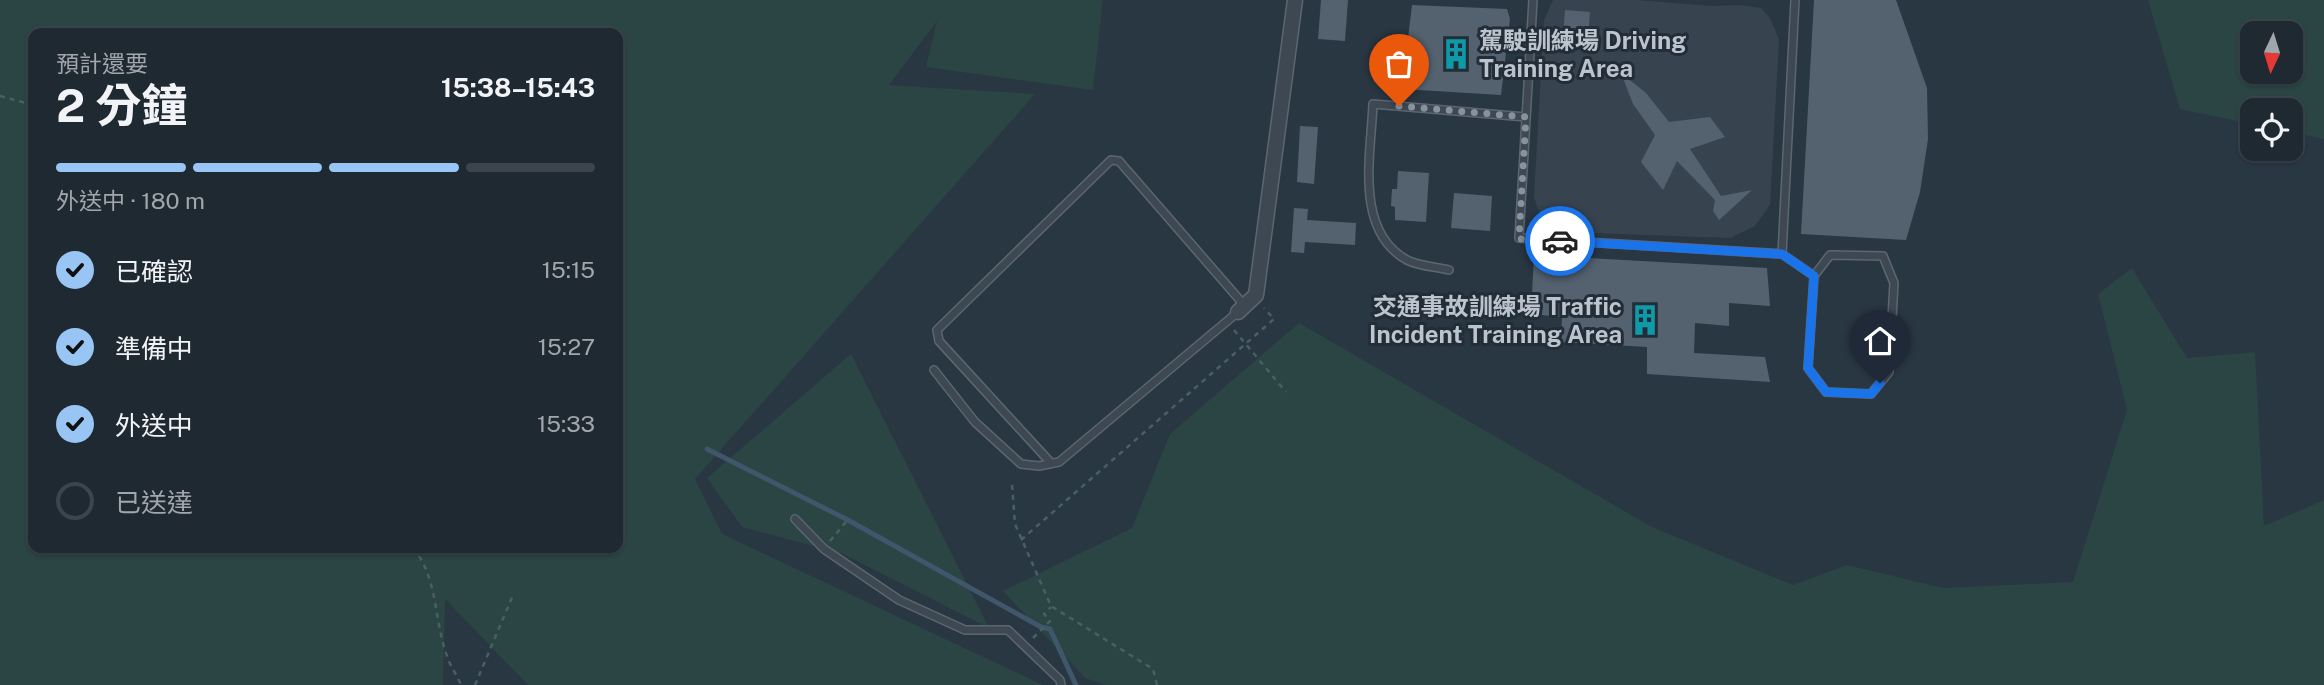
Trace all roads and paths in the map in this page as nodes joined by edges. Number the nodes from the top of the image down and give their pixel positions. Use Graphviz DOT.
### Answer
graph roads {
  1 [pos="1295,0"];
  2 [pos="1532,0"];
  3 [pos="1795,0"];
  4 [pos="0,96"];
  5 [pos="28,104"];
  6 [pos="1526,117"];
  7 [pos="1782,254"];
  8 [pos="1449,270"];
  9 [pos="1814,276"];
  10 [pos="1241,309"];
  11 [pos="1245,342"];
  12 [pos="934,370"];
  13 [pos="1286,392"];
  14 [pos="1051,463"];
  15 [pos="1012,485"];
  16 [pos="795,519"];
  17 [pos="846,522"];
  18 [pos="838,531"];
  19 [pos="1021,540"];
  20 [pos="418,553"];
  21 [pos="513,596"];
  22 [pos="1051,606"];
  23 [pos="1034,636"];
  24 [pos="461,685"];
  25 [pos="475,685"];
  26 [pos="1061,685"];
  27 [pos="1157,685"];
  1 -- 10 [label="street"];
  2 -- 6 [label="lane"];
  3 -- 7 [label="lane"];
  4 -- 5 [label="path"];
  6 -- 7 [label="lane"];
  6 -- 8 [label="lane"];
  7 -- 9 [label="lane"];
  9 -- 9 [label="lane"];
  10 -- 11 [label="path"];
  10 -- 11 [label="path"];
  10 -- 14 [label="lane"];
  10 -- 14 [label="lane"];
  11 -- 13 [label="path"];
  11 -- 19 [label="path"];
  12 -- 14 [label="lane"];
  15 -- 19 [label="path"];
  16 -- 26 [label="lane"];
  17 -- 18 [label="path"];
  19 -- 22 [label="path"];
  20 -- 24 [label="path"];
  21 -- 25 [label="path"];
  22 -- 23 [label="path"];
  22 -- 27 [label="path"];
}
